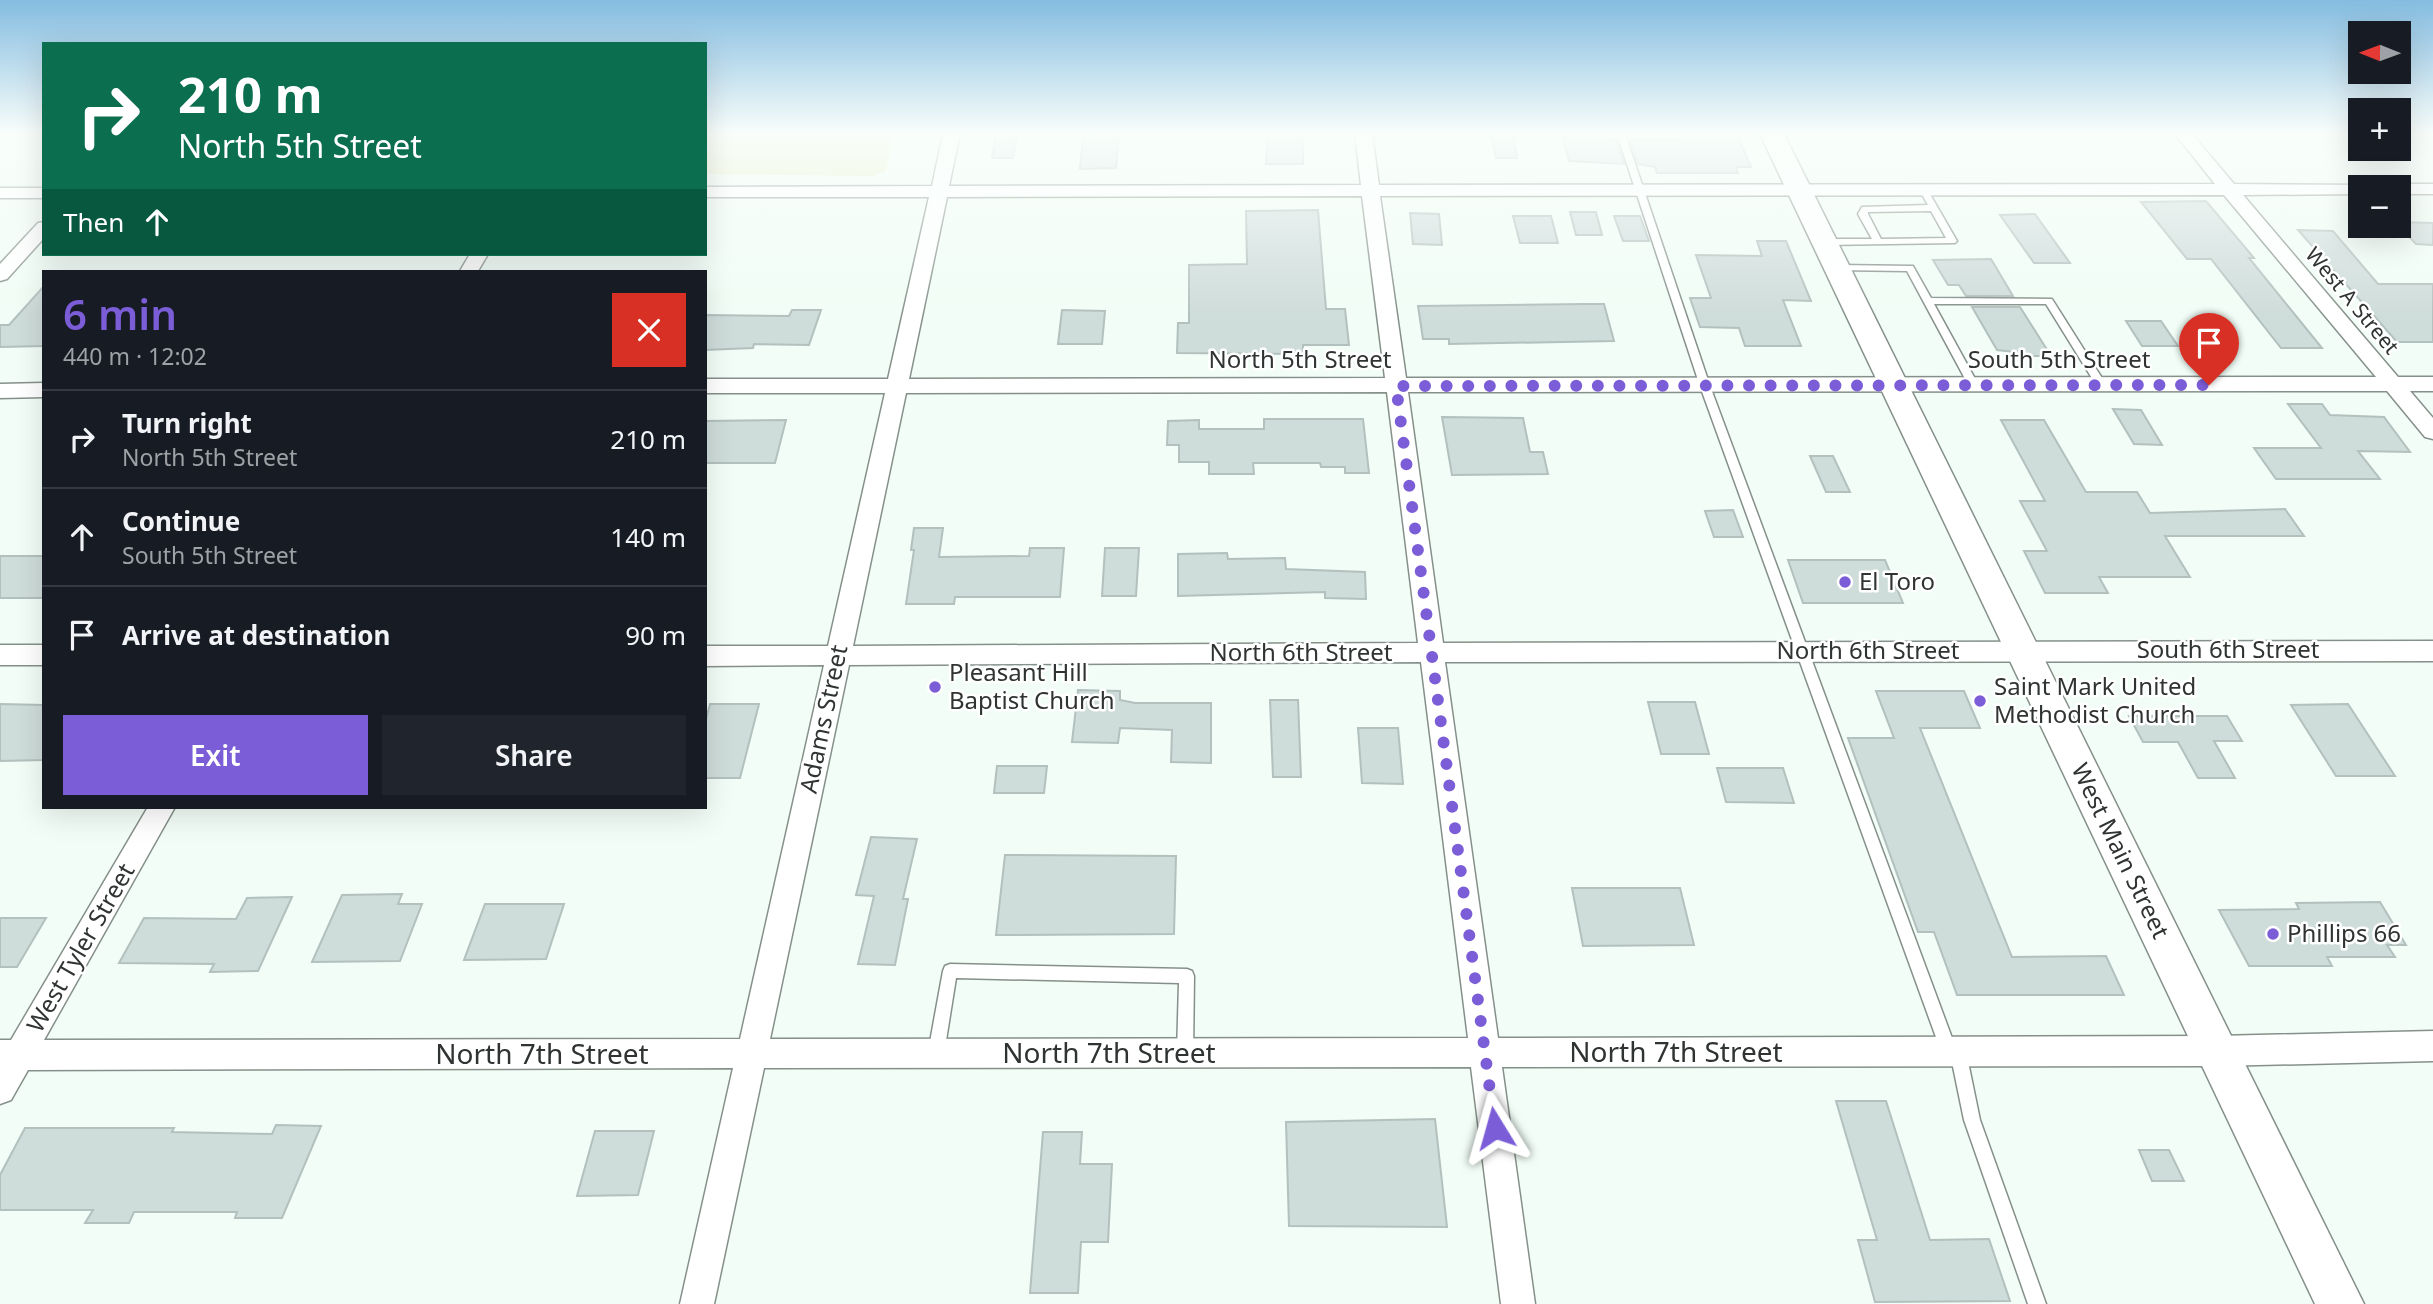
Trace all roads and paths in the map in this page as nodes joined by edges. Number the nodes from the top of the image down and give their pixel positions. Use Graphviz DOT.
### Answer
graph roads {
  1 [pos="939,195"];
  2 [pos="1371,195"];
  3 [pos="1644,195"];
  4 [pos="1801,195"];
  5 [pos="1926,195"];
  6 [pos="2234,195"];
  7 [pos="1932,208"];
  8 [pos="42,229"];
  9 [pos="1878,242"];
  10 [pos="1830,255"];
  11 [pos="0,275"];
  12 [pos="1928,301"];
  13 [pos="2433,384"];
  14 [pos="2393,385"];
  15 [pos="707,386"];
  16 [pos="896,386"];
  17 [pos="1396,386"];
  18 [pos="1705,386"];
  19 [pos="1894,386"];
  20 [pos="1974,386"];
  21 [pos="2102,386"];
  22 [pos="42,390"];
  23 [pos="0,391"];
  24 [pos="2433,432"];
  25 [pos="2022,650"];
  26 [pos="1802,651"];
  27 [pos="2433,651"];
  28 [pos="1431,652"];
  29 [pos="0,655"];
  30 [pos="42,655"];
  31 [pos="707,656"];
  32 [pos="838,656"];
  33 [pos="161,809"];
  34 [pos="2433,1046"];
  35 [pos="2217,1051"];
  36 [pos="1485,1052"];
  37 [pos="1954,1052"];
  38 [pos="751,1053"];
  39 [pos="936,1053"];
  40 [pos="1185,1053"];
  41 [pos="10,1055"];
  42 [pos="0,1089"];
  43 [pos="697,1304"];
  44 [pos="1518,1304"];
  45 [pos="2037,1304"];
  46 [pos="2340,1304"];
  1 -- 16 [label="street, Adams Street"];
  2 -- 17 [label="street"];
  3 -- 18 [label="lane"];
  4 -- 10 [label="main road, West Main Street"];
  5 -- 7 [label="lane"];
  6 -- 14 [label="street, West A Street"];
  7 -- 9 [label="lane"];
  7 -- 9 [label="lane"];
  8 -- 11 [label="street"];
  9 -- 10 [label="lane"];
  10 -- 12 [label="lane"];
  10 -- 19 [label="main road, West Main Street"];
  12 -- 20 [label="lane"];
  12 -- 21 [label="lane"];
  13 -- 14 [label="street, South 5th Street"];
  14 -- 21 [label="street, South 5th Street"];
  14 -- 24 [label="street, West A Street"];
  15 -- 16 [label="street, North 5th Street"];
  16 -- 17 [label="street, North 5th Street"];
  16 -- 32 [label="street, Adams Street"];
  17 -- 18 [label="street, North 5th Street"];
  17 -- 28 [label="street"];
  18 -- 19 [label="street, North 5th Street"];
  18 -- 26 [label="lane"];
  19 -- 20 [label="street, South 5th Street"];
  19 -- 25 [label="main road, West Main Street"];
  20 -- 21 [label="street, South 5th Street"];
  22 -- 23 [label="street"];
  25 -- 26 [label="street, North 6th Street"];
  25 -- 27 [label="street, South 6th Street"];
  25 -- 35 [label="main road, West Main Street"];
  26 -- 28 [label="street, North 6th Street"];
  26 -- 37 [label="lane"];
  28 -- 32 [label="street, North 6th Street"];
  28 -- 36 [label="street"];
  29 -- 30 [label="street"];
  31 -- 32 [label="street, North 6th Street"];
  32 -- 38 [label="street, Adams Street"];
  33 -- 41 [label="street, West Tyler Street"];
  34 -- 35 [label="street, North 7th Street"];
  35 -- 37 [label="street, North 7th Street"];
  35 -- 46 [label="main road, West Main Street"];
  36 -- 37 [label="street, North 7th Street"];
  36 -- 40 [label="street, North 7th Street"];
  36 -- 44 [label="street"];
  37 -- 45 [label="lane"];
  38 -- 39 [label="street, North 7th Street"];
  38 -- 41 [label="street, North 7th Street"];
  38 -- 43 [label="street, Adams Street"];
  39 -- 40 [label="street, North 7th Street"];
  39 -- 40 [label="lane"];
  41 -- 42 [label="street, West Tyler Street"];
}
